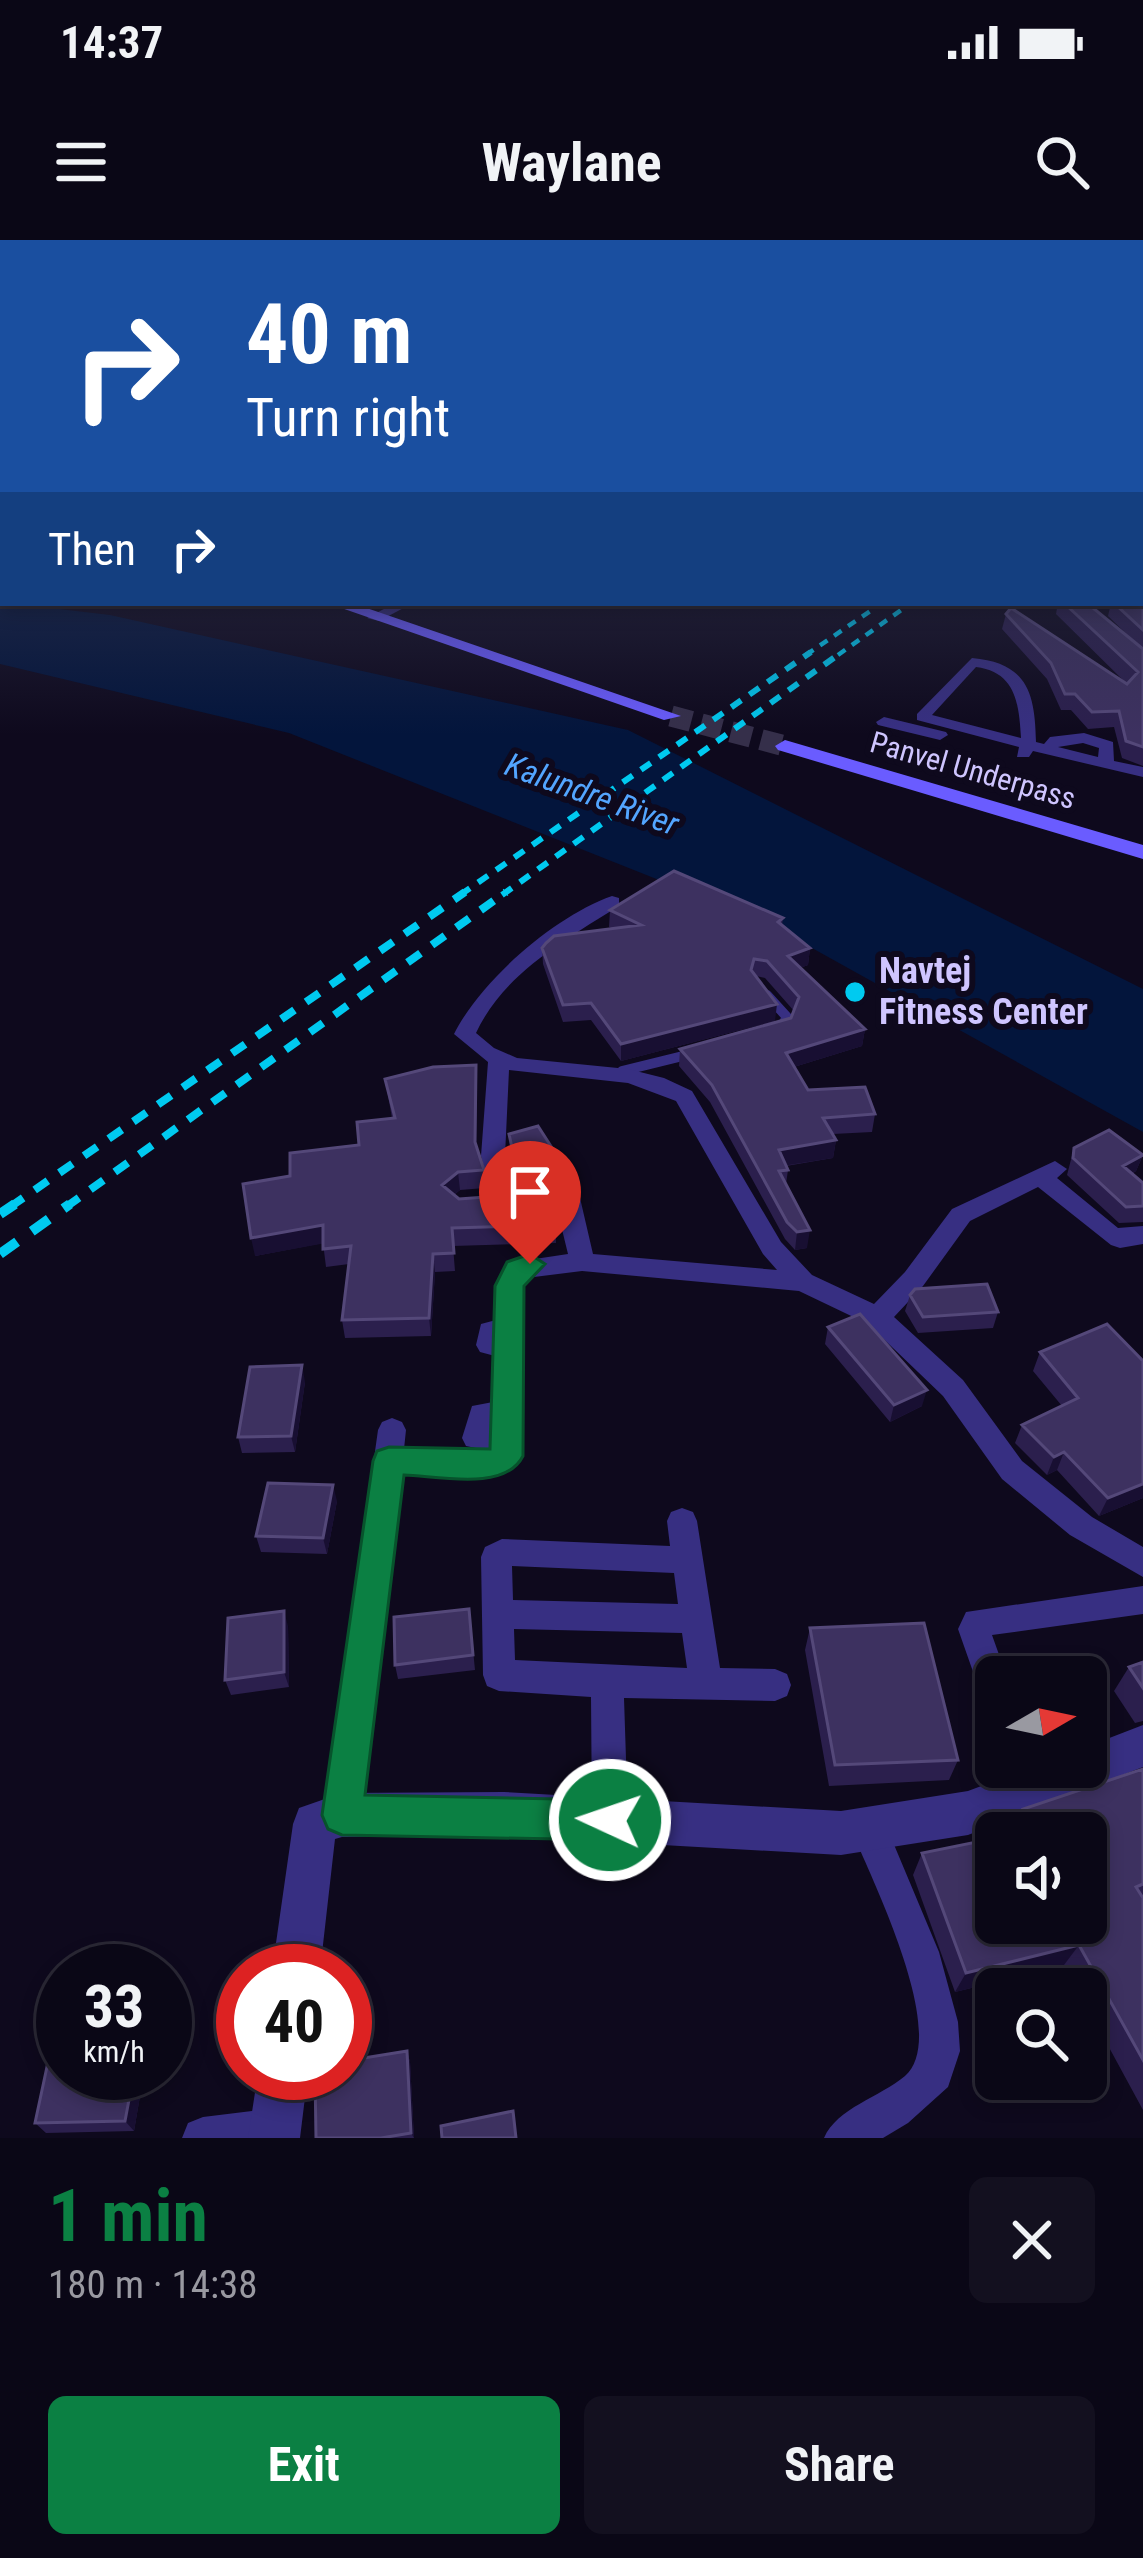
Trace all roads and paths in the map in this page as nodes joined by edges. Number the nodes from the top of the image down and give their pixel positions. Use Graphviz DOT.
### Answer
graph roads {
  1 [pos="343,606"];
  2 [pos="400,606"];
  3 [pos="374,618"];
  4 [pos="671,716"];
  5 [pos="884,722"];
  6 [pos="930,727"];
  7 [pos="785,746"];
  8 [pos="1033,749"];
  9 [pos="1143,776"];
  10 [pos="1143,852"];
  11 [pos="612,902"];
  12 [pos="758,984"];
  13 [pos="759,1036"];
  14 [pos="714,1048"];
  15 [pos="498,1064"];
  16 [pos="622,1072"];
  17 [pos="1143,1235"];
  18 [pos="582,1262"];
  19 [pos="803,1282"];
  20 [pos="877,1316"];
  21 [pos="682,1521"];
  22 [pos="687,1560"];
  23 [pos="1143,1563"];
  24 [pos="1143,1600"];
  25 [pos="497,1614"];
  26 [pos="696,1619"];
  27 [pos="984,1656"];
  28 [pos="607,1682"];
  29 [pos="706,1683"];
  30 [pos="775,1684"];
  31 [pos="1143,1746"];
  32 [pos="1107,1756"];
  33 [pos="1011,1788"];
  34 [pos="342,1815"];
  35 [pos="610,1820"];
  36 [pos="868,1828"];
  37 [pos="300,1944"];
  38 [pos="279,2100"];
  39 [pos="275,2133"];
  40 [pos="203,2138"];
  41 [pos="845,2138"];
  1 -- 3 [label="main road"];
  2 -- 3 [label="street"];
  3 -- 4 [label="main road"];
  5 -- 6 [label="street"];
  6 -- 8 [label="street"];
  6 -- 8 [label="street"];
  7 -- 10 [label="main road, Panvel Underpass"];
  8 -- 9 [label="street"];
  8 -- 9 [label="street"];
  11 -- 15 [label="street"];
  12 -- 13 [label="lane"];
  14 -- 16 [label="lane"];
  15 -- 16 [label="street"];
  15 -- 18 [label="street"];
  16 -- 19 [label="street"];
  17 -- 20 [label="street"];
  18 -- 19 [label="street"];
  18 -- 34 [label="street"];
  19 -- 20 [label="street"];
  20 -- 23 [label="street"];
  21 -- 22 [label="street"];
  22 -- 25 [label="street"];
  22 -- 26 [label="street"];
  24 -- 27 [label="street"];
  25 -- 26 [label="street"];
  25 -- 28 [label="street"];
  26 -- 29 [label="street"];
  28 -- 29 [label="street"];
  28 -- 35 [label="street"];
  29 -- 30 [label="street"];
  31 -- 32 [label="street"];
  33 -- 36 [label="street"];
  34 -- 35 [label="street"];
  34 -- 37 [label="street"];
  35 -- 36 [label="street"];
  36 -- 41 [label="street"];
  38 -- 39 [label="street"];
  39 -- 40 [label="street"];
}
